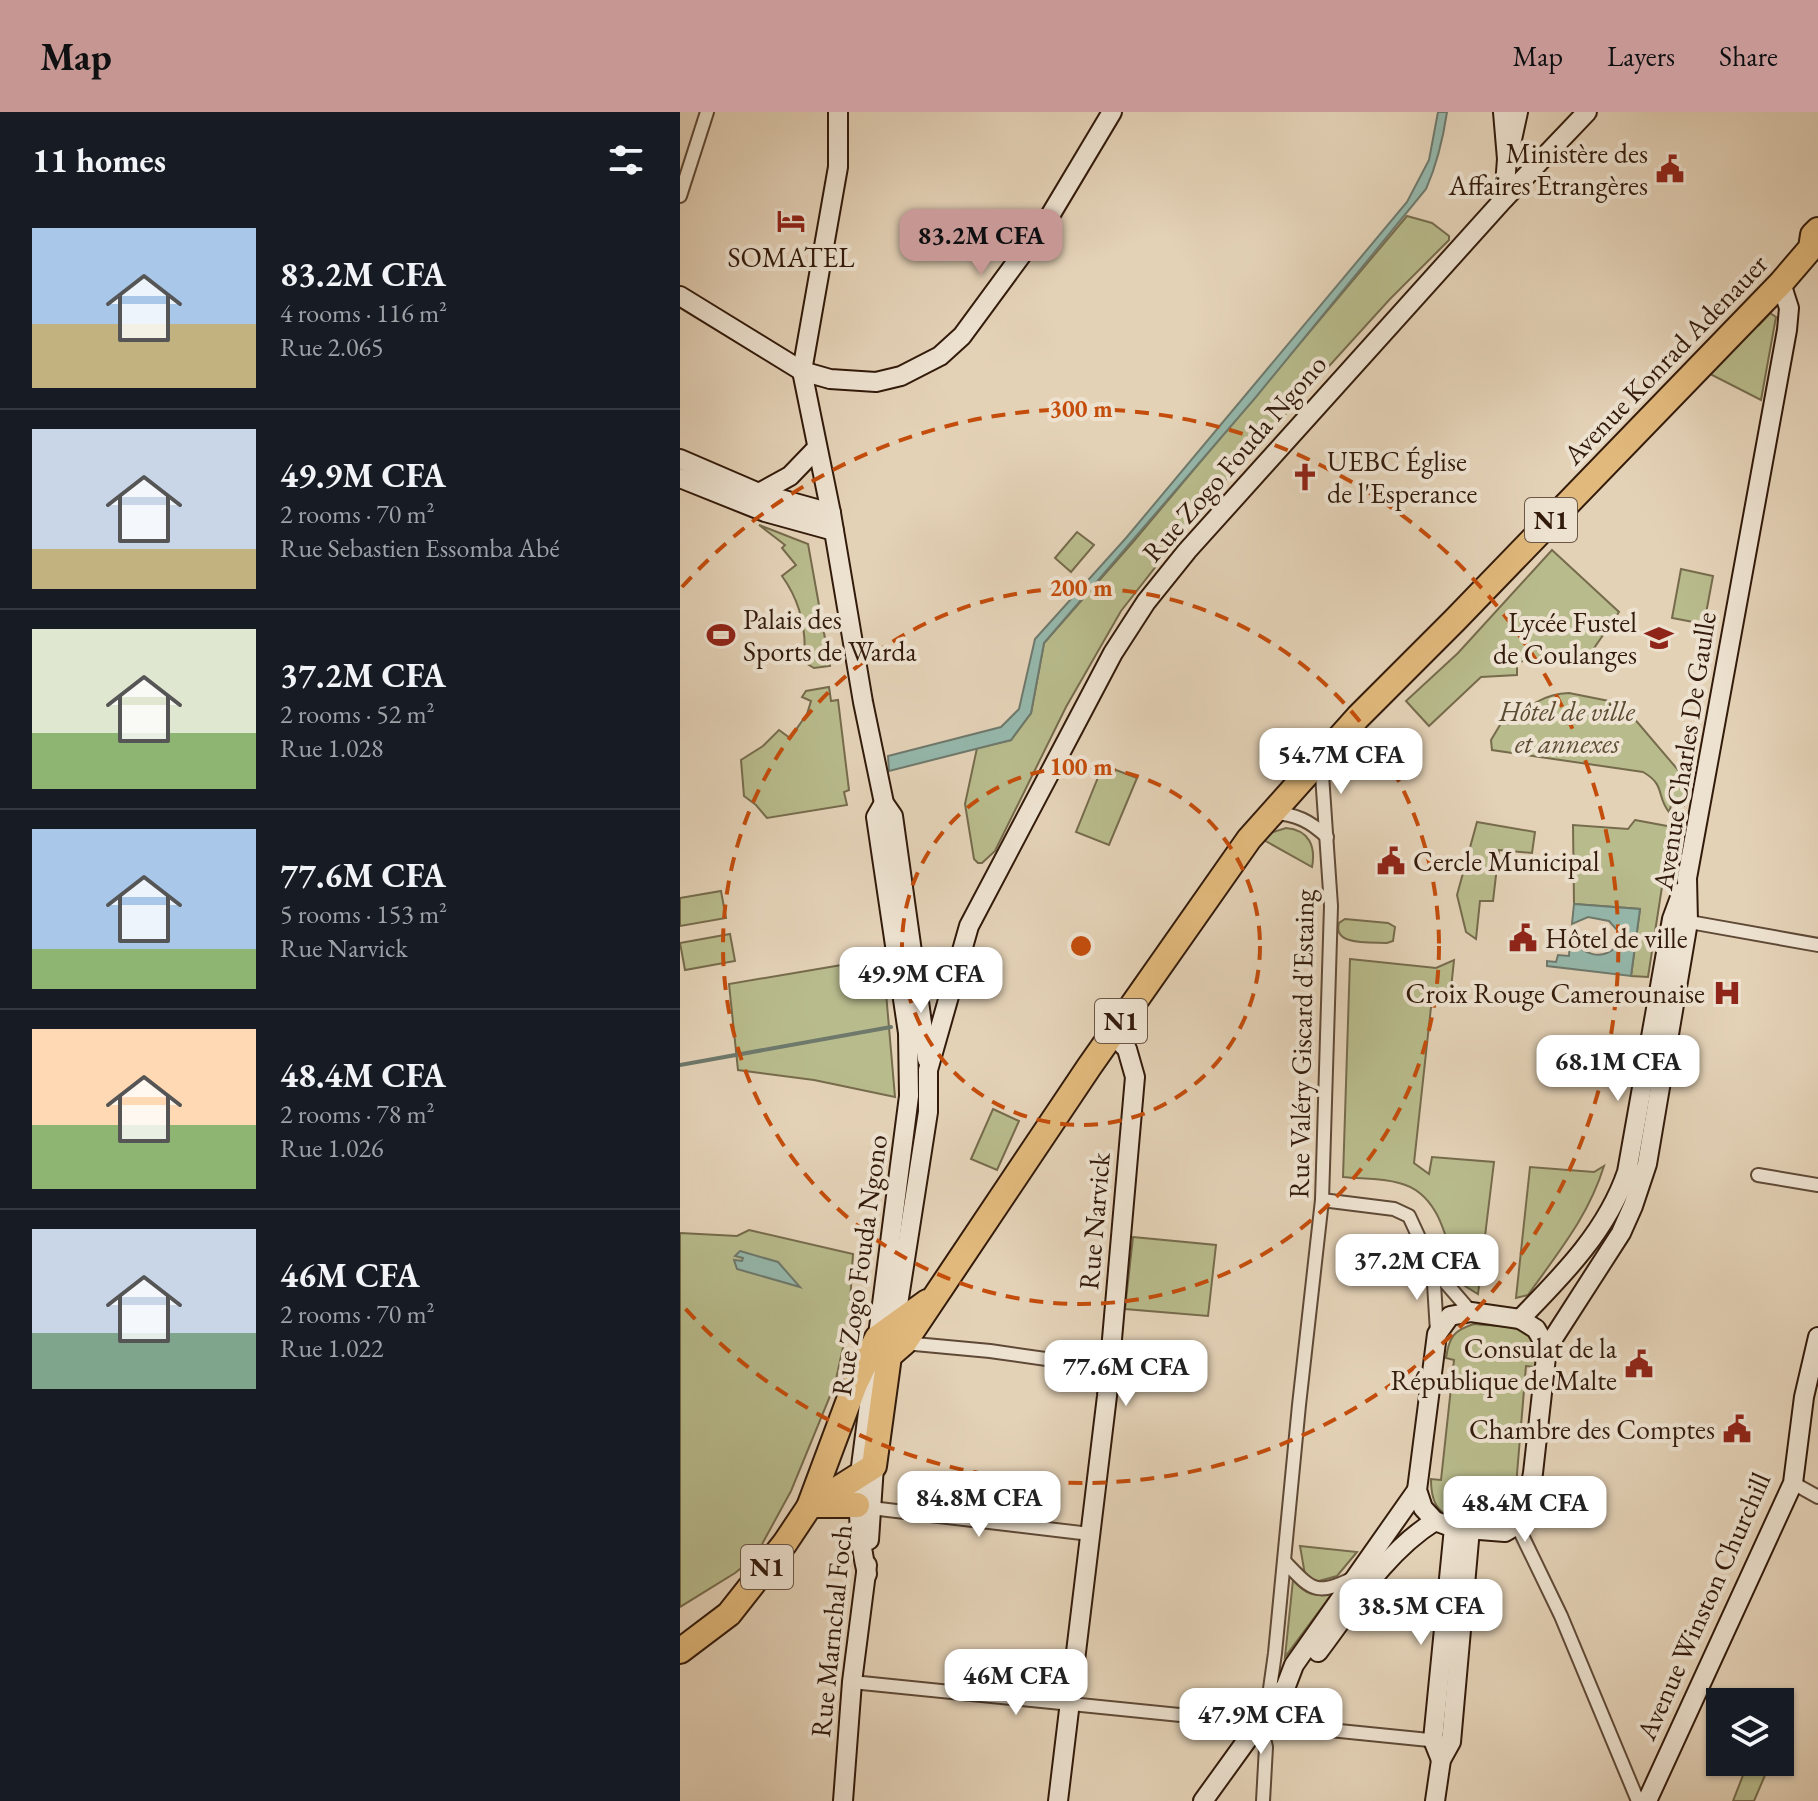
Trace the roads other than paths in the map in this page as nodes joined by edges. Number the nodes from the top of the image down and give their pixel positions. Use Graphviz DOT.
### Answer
graph roads {
  1 [pos="707,112"];
  2 [pos="838,112"];
  3 [pos="1112,112"];
  4 [pos="1587,112"];
  5 [pos="1505,115"];
  6 [pos="680,196"];
  7 [pos="1504,199"];
  8 [pos="1816,241"];
  9 [pos="1781,283"];
  10 [pos="680,296"];
  11 [pos="802,371"];
  12 [pos="817,448"];
  13 [pos="680,459"];
  14 [pos="680,478"];
  15 [pos="759,493"];
  16 [pos="832,522"];
  17 [pos="1321,757"];
  18 [pos="884,803"];
  19 [pos="1271,813"];
  20 [pos="1327,837"];
  21 [pos="1680,920"];
  22 [pos="1818,945"];
  23 [pos="955,971"];
  24 [pos="898,976"];
  25 [pos="917,979"];
  26 [pos="1112,1034"];
  27 [pos="919,1068"];
  28 [pos="1758,1175"];
  29 [pos="1818,1185"];
  30 [pos="1322,1200"];
  31 [pos="1433,1268"];
  32 [pos="1471,1312"];
  33 [pos="1520,1319"];
  34 [pos="1437,1334"];
  35 [pos="1818,1337"];
  36 [pos="891,1340"];
  37 [pos="1547,1348"];
  38 [pos="1109,1368"];
  39 [pos="867,1470"];
  40 [pos="1793,1483"];
  41 [pos="1417,1490"];
  42 [pos="1818,1497"];
  43 [pos="810,1506"];
  44 [pos="864,1506"];
  45 [pos="1435,1521"];
  46 [pos="1517,1525"];
  47 [pos="1462,1529"];
  48 [pos="1090,1534"];
  49 [pos="1285,1562"];
  50 [pos="1357,1575"];
  51 [pos="719,1623"];
  52 [pos="680,1640"];
  53 [pos="680,1651"];
  54 [pos="852,1682"];
  55 [pos="1286,1686"];
  56 [pos="1070,1704"];
  57 [pos="1263,1717"];
  58 [pos="1442,1741"];
  59 [pos="843,1801"];
  60 [pos="1058,1801"];
  61 [pos="1203,1801"];
  62 [pos="1263,1801"];
  63 [pos="1435,1801"];
  64 [pos="1638,1801"];
  65 [pos="1647,1801"];
  1 -- 6 [label="street"];
  2 -- 11 [label="main road"];
  3 -- 11 [label="main road"];
  4 -- 7 [label="main road, Rue Zogo Fouda Ngono"];
  5 -- 7 [label="main road"];
  7 -- 23 [label="main road, Rue Zogo Fouda Ngono"];
  8 -- 9 [label="highway, Avenue Konrad Adenauer / N1"];
  9 -- 17 [label="highway, Avenue Konrad Adenauer / N1"];
  9 -- 21 [label="main road, Avenue Charles De Gaulle"];
  10 -- 11 [label="main road"];
  11 -- 12 [label="main road"];
  12 -- 15 [label="main road"];
  12 -- 16 [label="main road"];
  13 -- 15 [label="main road"];
  14 -- 16 [label="main road"];
  15 -- 16 [label="main road"];
  16 -- 18 [label="main road"];
  17 -- 19 [label="highway, Avenue Konrad Adenauer / N1"];
  17 -- 20 [label="street, Rue Valéry Giscard d'Estaing"];
  18 -- 24 [label="main road"];
  18 -- 25 [label="main road"];
  19 -- 20 [label="street"];
  19 -- 26 [label="highway, Avenue Konrad Adenauer / N1"];
  20 -- 30 [label="street, Rue Valéry Giscard d'Estaing"];
  21 -- 22 [label="street"];
  21 -- 33 [label="main road, Avenue Charles De Gaulle"];
  21 -- 37 [label="main road, Avenue Charles De Gaulle"];
  23 -- 25 [label="main road"];
  23 -- 27 [label="main road, Rue Zogo Fouda Ngono"];
  24 -- 25 [label="main road"];
  24 -- 27 [label="main road"];
  25 -- 27 [label="main road"];
  26 -- 36 [label="highway, Avenue Konrad Adenauer / N1"];
  26 -- 38 [label="main road, Rue Narvick"];
  27 -- 36 [label="main road, Rue Zogo Fouda Ngono"];
  27 -- 36 [label="main road, Rue Zogo Fouda Ngono"];
  28 -- 29 [label="street"];
  30 -- 31 [label="street"];
  30 -- 49 [label="street, Rue Valéry Giscard d'Estaing"];
  31 -- 32 [label="street"];
  31 -- 34 [label="street"];
  32 -- 33 [label="main road"];
  32 -- 34 [label="main road"];
  33 -- 37 [label="main road"];
  34 -- 41 [label="main road"];
  35 -- 40 [label="main road, Avenue Winston Churchill"];
  36 -- 38 [label="street"];
  36 -- 39 [label="highway"];
  36 -- 43 [label="highway, N1"];
  37 -- 46 [label="main road"];
  38 -- 48 [label="main road, Rue Narvick"];
  39 -- 43 [label="highway, N1"];
  39 -- 44 [label="main road, Rue Marnchal Foch"];
  40 -- 42 [label="street"];
  40 -- 65 [label="main road, Avenue Winston Churchill"];
  41 -- 45 [label="main road"];
  41 -- 50 [label="main road"];
  43 -- 44 [label="highway"];
  43 -- 51 [label="highway, N1"];
  44 -- 48 [label="street"];
  44 -- 54 [label="main road, Rue Marnchal Foch"];
  45 -- 47 [label="main road"];
  45 -- 55 [label="main road"];
  46 -- 47 [label="main road"];
  46 -- 64 [label="street"];
  47 -- 58 [label="main road"];
  48 -- 56 [label="main road, Rue Narvick"];
  49 -- 50 [label="street"];
  49 -- 57 [label="street, Rue Valéry Giscard d'Estaing"];
  50 -- 55 [label="main road"];
  51 -- 52 [label="highway, N1"];
  51 -- 53 [label="highway, N1"];
  54 -- 56 [label="street"];
  54 -- 59 [label="main road, Rue Marnchal Foch"];
  55 -- 57 [label="main road"];
  56 -- 57 [label="street"];
  56 -- 60 [label="main road, Rue Narvick"];
  57 -- 58 [label="street"];
  57 -- 61 [label="main road"];
  57 -- 62 [label="street, Rue Valéry Giscard d'Estaing"];
  58 -- 63 [label="main road"];
}
